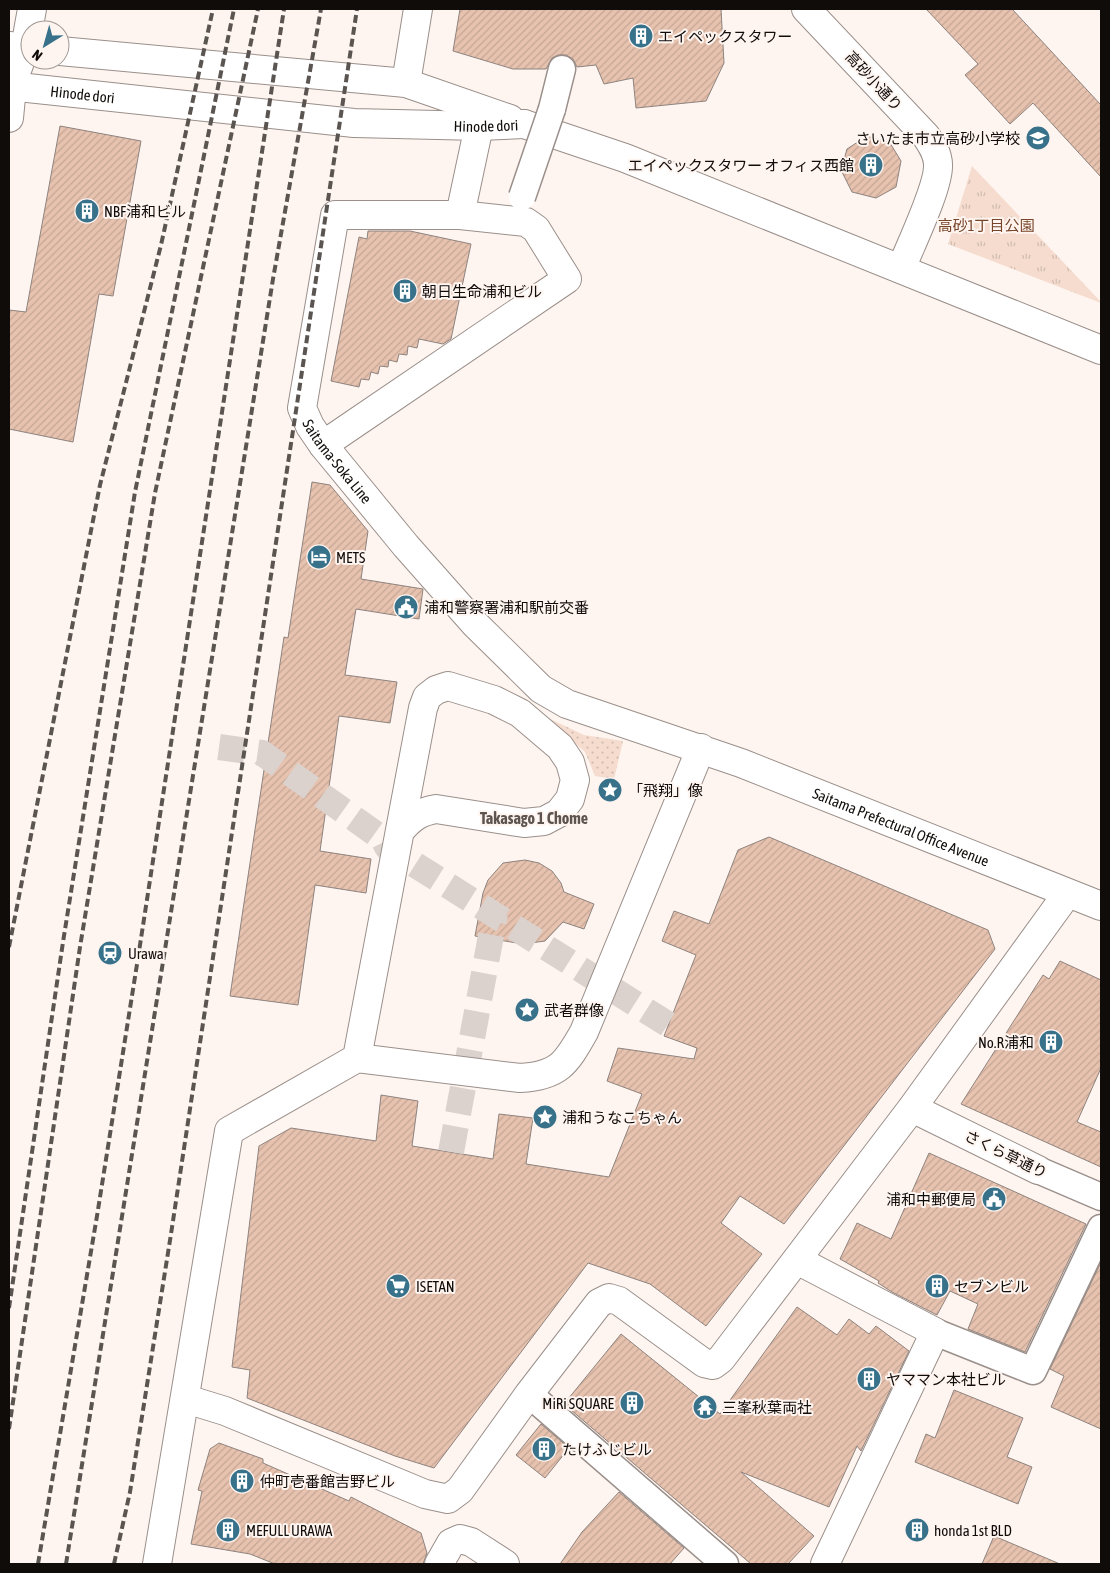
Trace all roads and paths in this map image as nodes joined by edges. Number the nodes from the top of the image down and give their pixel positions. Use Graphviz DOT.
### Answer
graph roads {
  1 [pos="418,9"];
  2 [pos="806,9"];
  3 [pos="20,51"];
  4 [pos="70,52"];
  5 [pos="562,68"];
  6 [pos="406,83"];
  7 [pos="10,88"];
  8 [pos="9,118"];
  9 [pos="524,124"];
  10 [pos="480,126"];
  11 [pos="522,197"];
  12 [pos="460,215"];
  13 [pos="901,269"];
  14 [pos="1101,350"];
  15 [pos="323,445"];
  16 [pos="541,689"];
  17 [pos="520,713"];
  18 [pos="701,748"];
  19 [pos="400,831"];
  20 [pos="1067,894"];
  21 [pos="1101,904"];
  22 [pos="358,1058"];
  23 [pos="912,1108"];
  24 [pos="1038,1170"];
  25 [pos="1101,1198"];
  26 [pos="1101,1228"];
  27 [pos="797,1260"];
  28 [pos="935,1332"];
  29 [pos="529,1394"];
  30 [pos="186,1400"];
  31 [pos="448,1499"];
  32 [pos="457,1540"];
  33 [pos="157,1564"];
  34 [pos="439,1564"];
  35 [pos="505,1564"];
  36 [pos="725,1564"];
  37 [pos="824,1564"];
  1 -- 6 [label="street"];
  2 -- 13 [label="street, 高砂小通り"];
  3 -- 7 [label="street"];
  4 -- 6 [label="street, Hinode dori"];
  5 -- 11 [label="street, bridge"];
  6 -- 9 [label="street, Hinode dori"];
  7 -- 8 [label="street"];
  7 -- 10 [label="street, Hinode dori"];
  9 -- 10 [label="street, Hinode dori"];
  9 -- 13 [label="street"];
  10 -- 12 [label="street"];
  12 -- 15 [label="street, Saitama-Soka Line"];
  12 -- 15 [label="street"];
  13 -- 14 [label="street"];
  15 -- 16 [label="street, Saitama-Soka Line"];
  16 -- 17 [label="street"];
  16 -- 18 [label="street, Saitama-Soka Line"];
  17 -- 19 [label="street"];
  17 -- 19 [label="street"];
  18 -- 20 [label="street, Saitama Prefectural Office Avenue"];
  18 -- 22 [label="street"];
  19 -- 22 [label="street"];
  20 -- 21 [label="street, Saitama Prefectural Office Avenue"];
  20 -- 23 [label="street"];
  22 -- 30 [label="street"];
  23 -- 24 [label="street, さくら草通り"];
  23 -- 27 [label="street"];
  24 -- 25 [label="street, さくら草通り"];
  26 -- 28 [label="street"];
  27 -- 28 [label="street"];
  27 -- 29 [label="street"];
  28 -- 37 [label="street"];
  29 -- 31 [label="street"];
  29 -- 36 [label="street"];
  30 -- 31 [label="street"];
  30 -- 33 [label="street"];
  31 -- 32 [label="street"];
  32 -- 34 [label="street"];
  32 -- 35 [label="street"];
}
